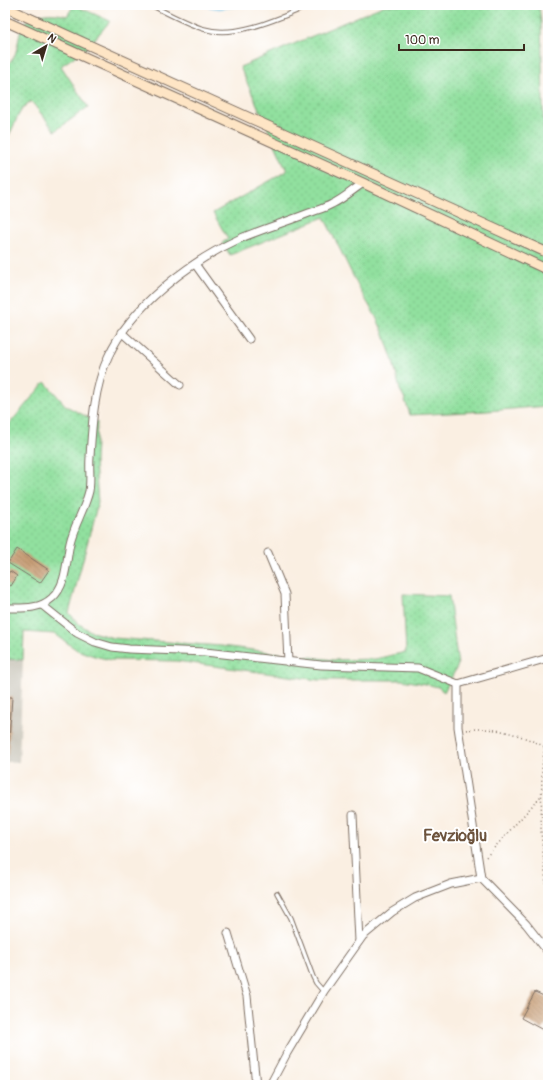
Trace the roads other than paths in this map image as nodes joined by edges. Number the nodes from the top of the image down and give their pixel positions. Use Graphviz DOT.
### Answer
graph roads {
  1 [pos="150,5"];
  2 [pos="311,5"];
  3 [pos="5,7"];
  4 [pos="5,21"];
  5 [pos="363,183"];
  6 [pos="548,253"];
  7 [pos="195,264"];
  8 [pos="548,270"];
  9 [pos="121,332"];
  10 [pos="249,338"];
  11 [pos="180,385"];
  12 [pos="268,553"];
  13 [pos="42,605"];
  14 [pos="5,608"];
  15 [pos="548,658"];
  16 [pos="288,662"];
  17 [pos="458,684"];
  18 [pos="353,815"];
  19 [pos="481,878"];
  20 [pos="277,893"];
  21 [pos="228,933"];
  22 [pos="359,941"];
  23 [pos="548,952"];
  24 [pos="324,992"];
  25 [pos="256,1085"];
  26 [pos="270,1085"];
  1 -- 2 [label="lane"];
  3 -- 6 [label="main road"];
  4 -- 5 [label="main road"];
  5 -- 7 [label="street"];
  5 -- 8 [label="main road"];
  7 -- 9 [label="street"];
  7 -- 10 [label="street"];
  9 -- 11 [label="street"];
  9 -- 13 [label="street"];
  12 -- 16 [label="street"];
  13 -- 14 [label="street"];
  13 -- 16 [label="street"];
  15 -- 17 [label="street"];
  16 -- 17 [label="street"];
  17 -- 19 [label="street"];
  18 -- 22 [label="street"];
  19 -- 22 [label="street"];
  19 -- 23 [label="street"];
  20 -- 24 [label="lane"];
  21 -- 25 [label="street"];
  22 -- 24 [label="street"];
  24 -- 26 [label="street"];
}
